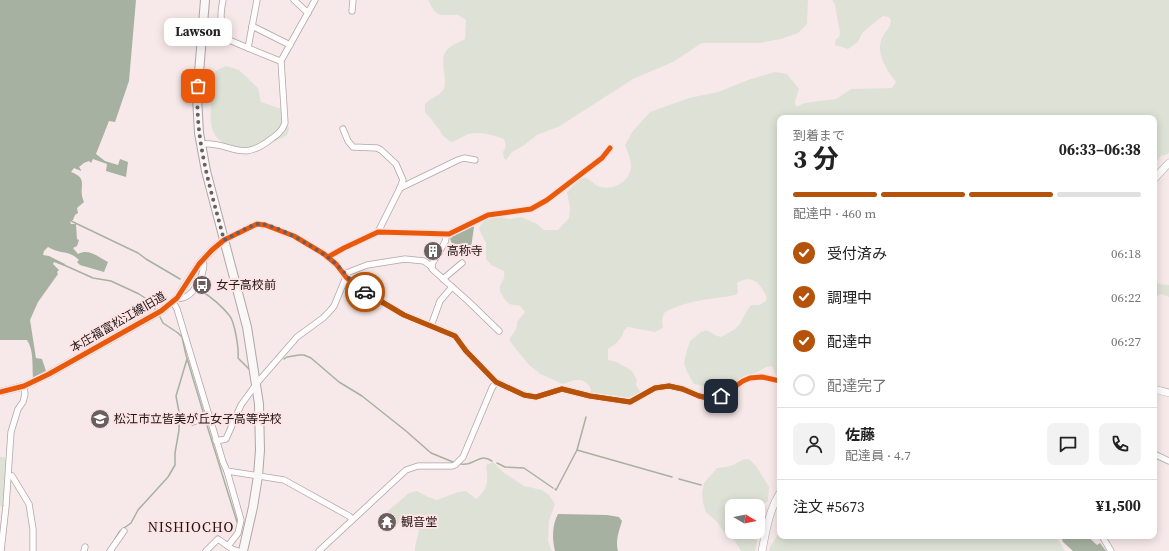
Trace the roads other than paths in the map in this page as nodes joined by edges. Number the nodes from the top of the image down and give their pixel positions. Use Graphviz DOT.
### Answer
graph roads {
  1 [pos="205,0"];
  2 [pos="223,0"];
  3 [pos="257,0"];
  4 [pos="294,0"];
  5 [pos="315,0"];
  6 [pos="353,0"];
  7 [pos="352,11"];
  8 [pos="308,14"];
  9 [pos="252,26"];
  10 [pos="290,45"];
  11 [pos="248,48"];
  12 [pos="281,61"];
  13 [pos="343,129"];
  14 [pos="201,144"];
  15 [pos="610,148"];
  16 [pos="475,160"];
  17 [pos="1169,162"];
  18 [pos="1157,176"];
  19 [pos="400,188"];
  20 [pos="378,232"];
  21 [pos="447,234"];
  22 [pos="224,240"];
  23 [pos="328,258"];
  24 [pos="462,263"];
  25 [pos="432,267"];
  26 [pos="345,275"];
  27 [pos="443,279"];
  28 [pos="452,287"];
  29 [pos="175,300"];
  30 [pos="431,326"];
  31 [pos="499,331"];
  32 [pos="777,380"];
  33 [pos="496,382"];
  34 [pos="257,383"];
  35 [pos="24,386"];
  36 [pos="1157,390"];
  37 [pos="0,392"];
  38 [pos="1169,393"];
  39 [pos="206,416"];
  40 [pos="193,422"];
  41 [pos="216,441"];
  42 [pos="1157,455"];
  43 [pos="1169,461"];
  44 [pos="227,471"];
  45 [pos="12,476"];
  46 [pos="258,476"];
  47 [pos="777,499"];
  48 [pos="352,519"];
  49 [pos="124,531"];
  50 [pos="1104,539"];
  51 [pos="228,546"];
  52 [pos="1,551"];
  53 [pos="33,551"];
  54 [pos="110,551"];
  55 [pos="206,551"];
  56 [pos="238,551"];
  57 [pos="243,551"];
  58 [pos="319,551"];
  59 [pos="762,551"];
  60 [pos="1111,551"];
  1 -- 14 [label="main road"];
  2 -- 11 [label="street"];
  3 -- 9 [label="street"];
  4 -- 8 [label="street"];
  5 -- 8 [label="street"];
  6 -- 7 [label="street"];
  8 -- 10 [label="street"];
  9 -- 10 [label="street"];
  9 -- 11 [label="street"];
  10 -- 12 [label="street"];
  11 -- 12 [label="street"];
  12 -- 14 [label="street"];
  13 -- 19 [label="street"];
  14 -- 22 [label="main road"];
  15 -- 21 [label="street"];
  16 -- 19 [label="street"];
  17 -- 18 [label="street"];
  19 -- 20 [label="street"];
  20 -- 21 [label="street"];
  20 -- 23 [label="street"];
  21 -- 25 [label="street"];
  22 -- 23 [label="street"];
  22 -- 29 [label="street, 本庄福富松江線旧道"];
  22 -- 34 [label="main road"];
  23 -- 26 [label="street"];
  24 -- 27 [label="street"];
  25 -- 26 [label="street"];
  25 -- 27 [label="street"];
  26 -- 30 [label="street"];
  26 -- 34 [label="street"];
  27 -- 28 [label="street"];
  28 -- 30 [label="street"];
  28 -- 31 [label="street"];
  29 -- 35 [label="street, 本庄福富松江線旧道"];
  29 -- 39 [label="street"];
  30 -- 33 [label="street"];
  32 -- 33 [label="street"];
  33 -- 48 [label="street"];
  34 -- 41 [label="street"];
  34 -- 46 [label="main road"];
  35 -- 37 [label="street, 本庄福富松江線旧道"];
  35 -- 52 [label="street"];
  36 -- 38 [label="street"];
  39 -- 40 [label="street"];
  39 -- 41 [label="street"];
  41 -- 44 [label="street"];
  42 -- 43 [label="street"];
  44 -- 46 [label="street"];
  44 -- 51 [label="street"];
  45 -- 53 [label="street"];
  46 -- 48 [label="street"];
  46 -- 57 [label="main road"];
  47 -- 59 [label="street"];
  48 -- 58 [label="street"];
  49 -- 54 [label="street"];
  50 -- 60 [label="street"];
  51 -- 55 [label="street"];
  51 -- 56 [label="street"];
}
